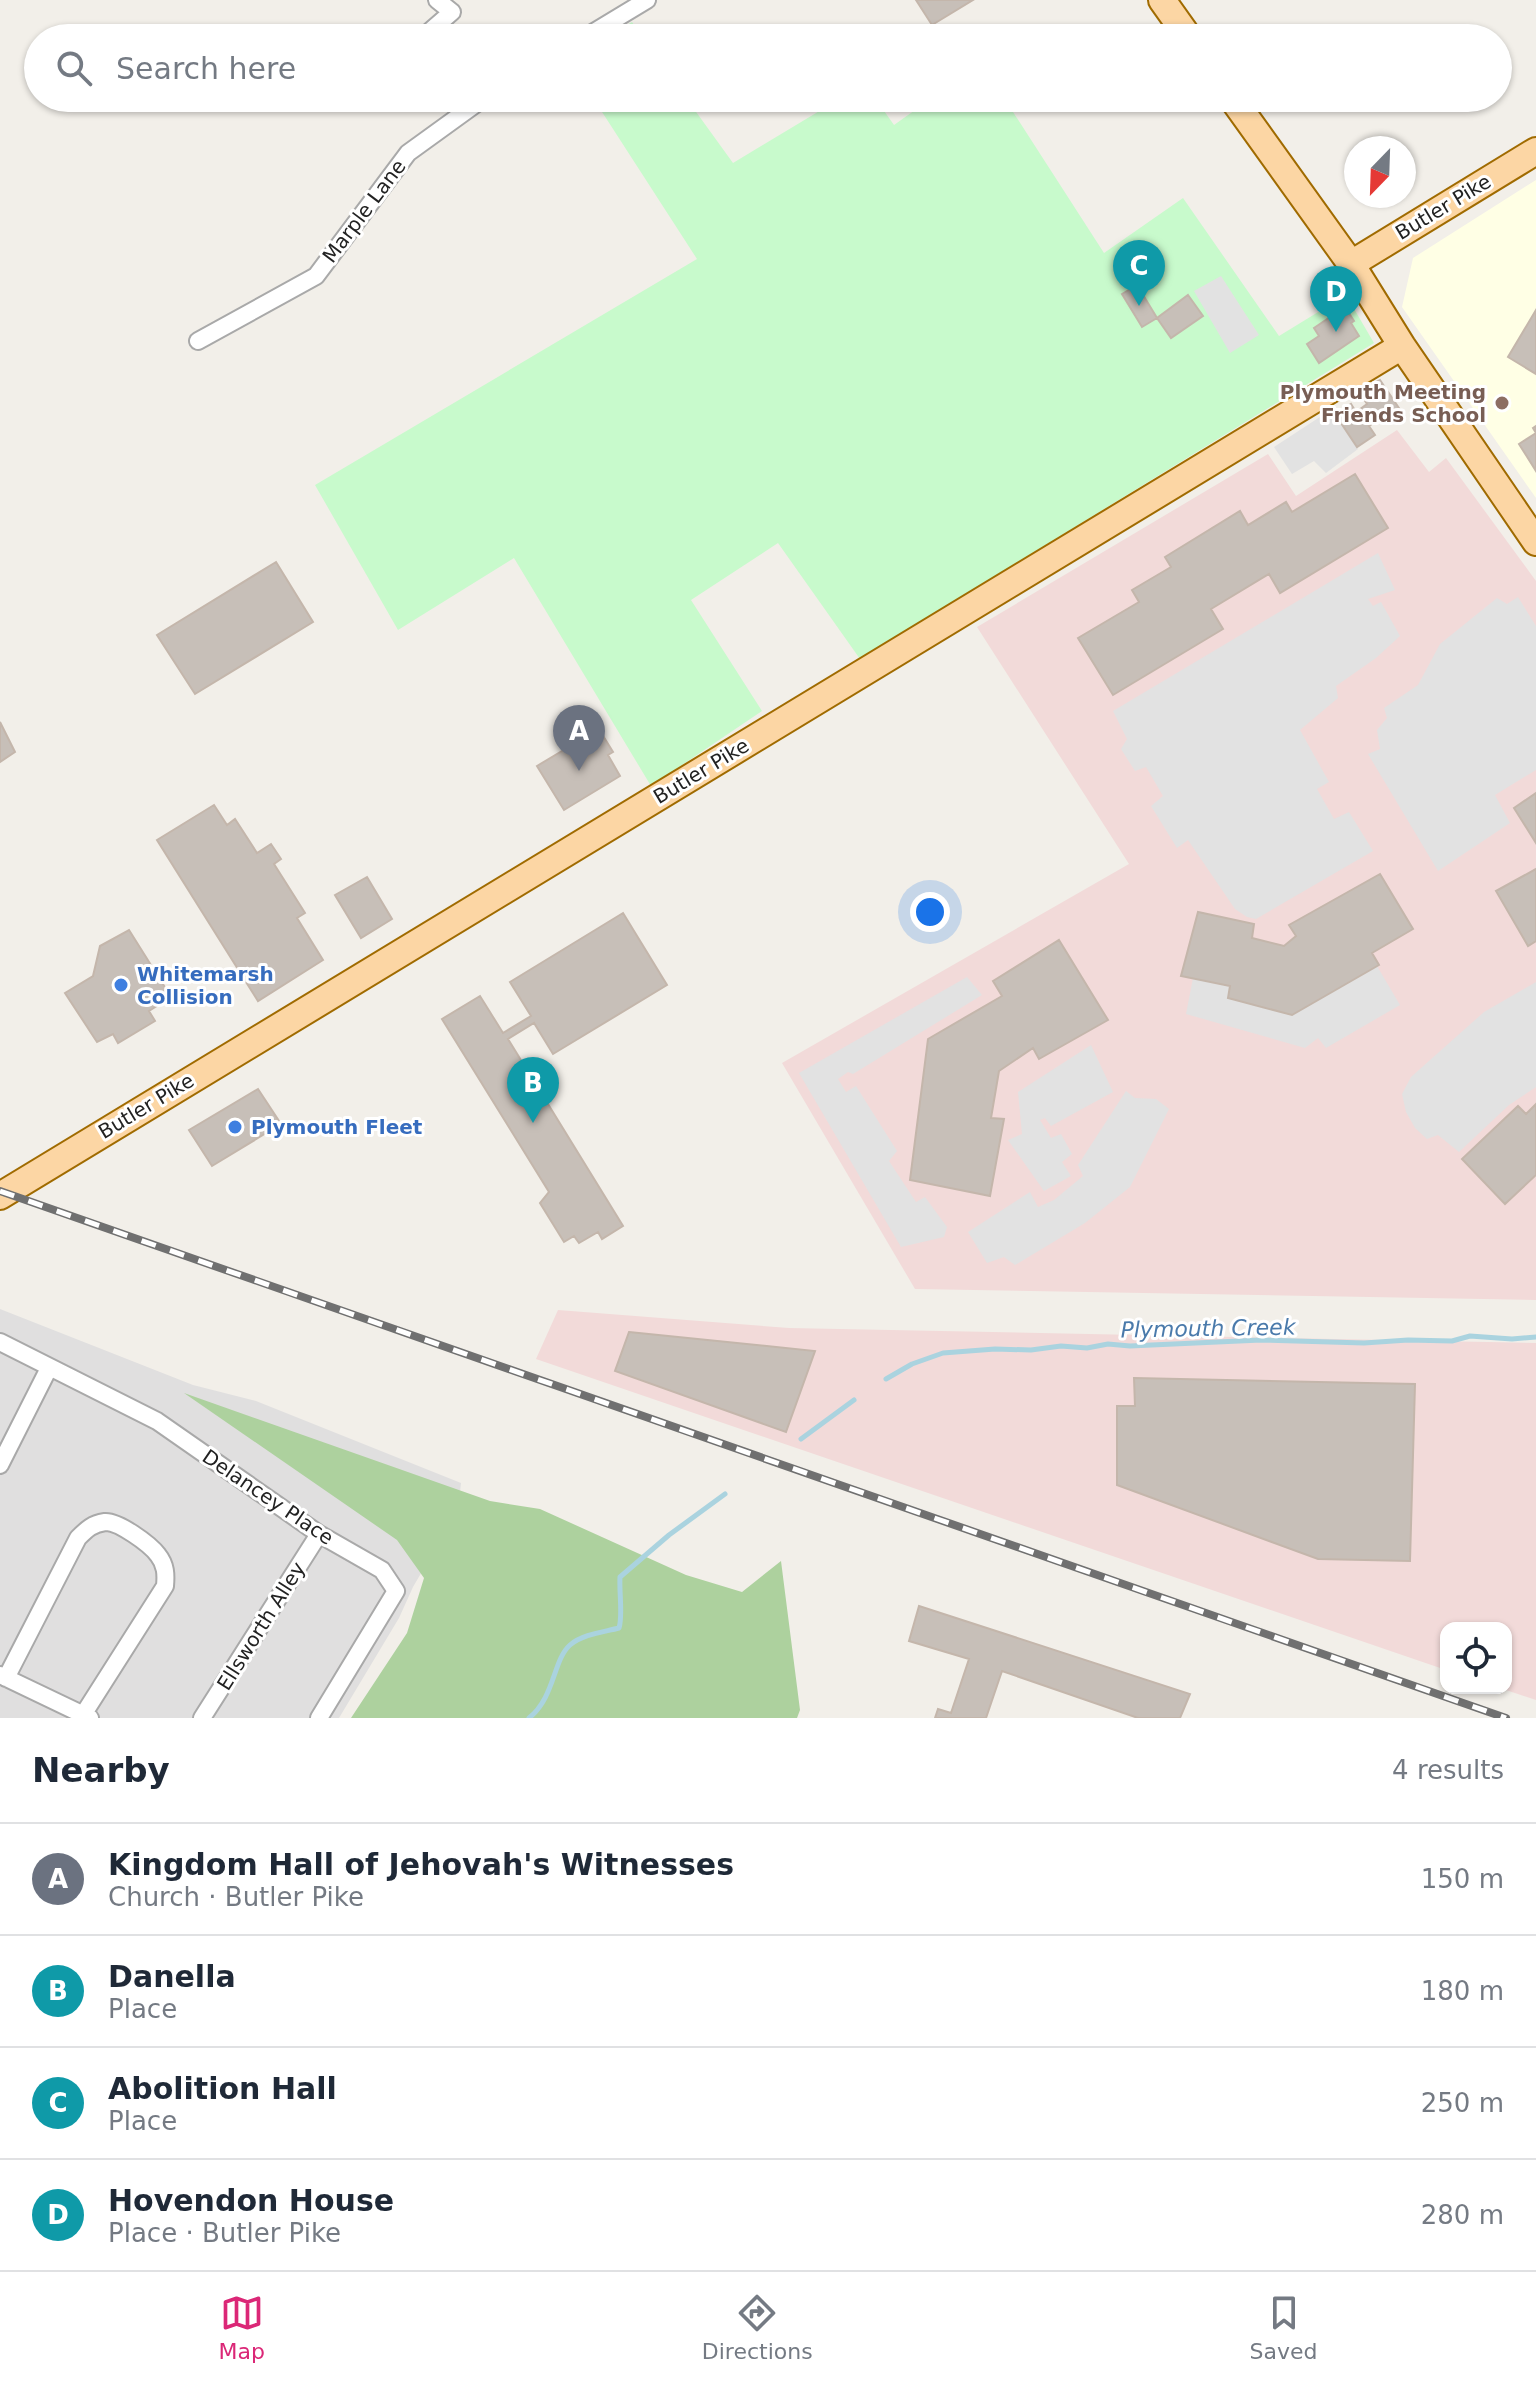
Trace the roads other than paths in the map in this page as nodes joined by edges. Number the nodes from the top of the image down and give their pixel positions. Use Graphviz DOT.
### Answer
graph roads {
  1 [pos="437,0"];
  2 [pos="647,0"];
  3 [pos="1162,0"];
  4 [pos="438,24"];
  5 [pos="607,24"];
  6 [pos="1179,24"];
  7 [pos="465,112"];
  8 [pos="1242,112"];
  9 [pos="1536,151"];
  10 [pos="1351,264"];
  11 [pos="198,341"];
  12 [pos="1402,346"];
  13 [pos="1536,542"];
  14 [pos="0,1196"];
  15 [pos="0,1342"];
  16 [pos="49,1368"];
  17 [pos="0,1465"];
  18 [pos="319,1534"];
  19 [pos="3,1677"];
  20 [pos="85,1717"];
  21 [pos="202,1718"];
  22 [pos="319,1718"];
  1 -- 4 [label="street"];
  2 -- 5 [label="street"];
  3 -- 6 [label="main road"];
  7 -- 11 [label="street, Marple Lane"];
  8 -- 10 [label="main road"];
  9 -- 10 [label="main road, Butler Pike"];
  10 -- 12 [label="main road"];
  12 -- 13 [label="main road"];
  12 -- 14 [label="main road, Butler Pike"];
  15 -- 16 [label="street, Delancey Place"];
  16 -- 17 [label="street"];
  16 -- 18 [label="street, Delancey Place"];
  18 -- 21 [label="street, Ellsworth Alley"];
  18 -- 22 [label="street, Delancey Place"];
  19 -- 20 [label="street"];
  19 -- 20 [label="street"];
}
